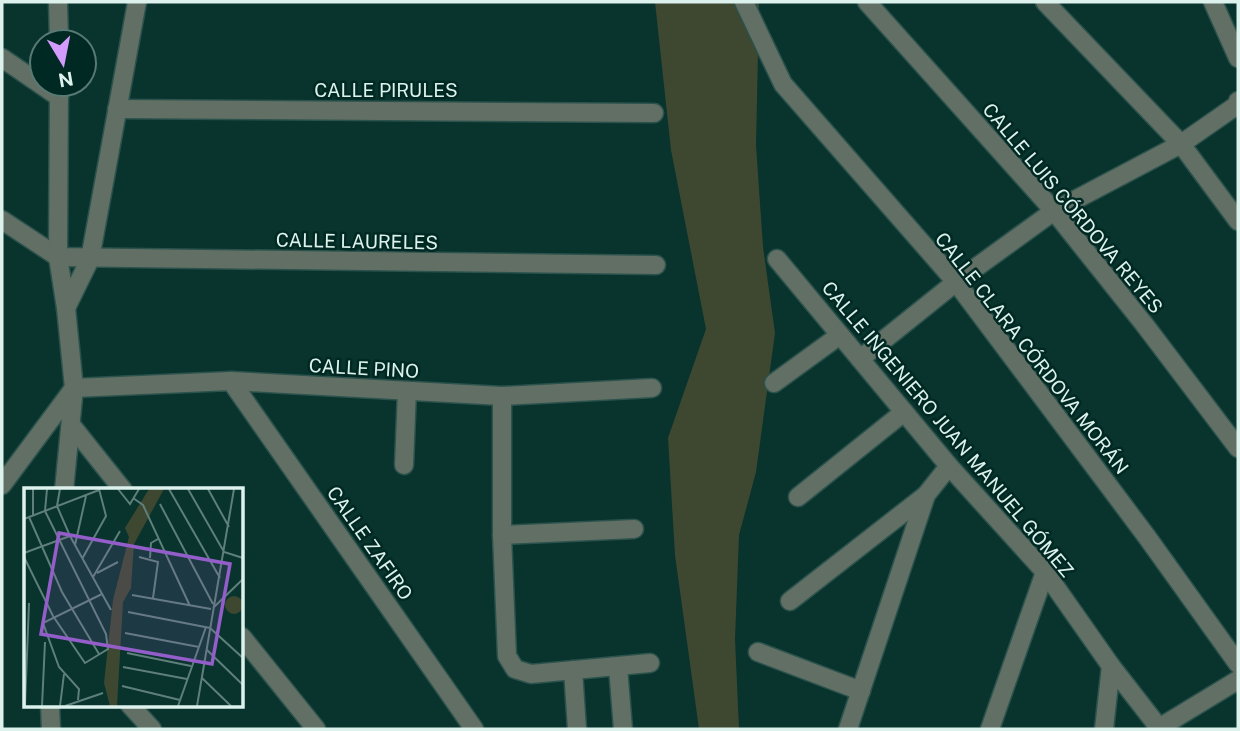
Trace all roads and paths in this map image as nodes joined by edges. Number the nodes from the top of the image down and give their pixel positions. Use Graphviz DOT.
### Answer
graph roads {
  1 [pos="58,2"];
  2 [pos="137,2"];
  3 [pos="744,2"];
  4 [pos="867,2"];
  5 [pos="1045,2"];
  6 [pos="1213,2"];
  7 [pos="59,28"];
  8 [pos="2,58"];
  9 [pos="1238,58"];
  10 [pos="28,73"];
  11 [pos="59,98"];
  12 [pos="1238,101"];
  13 [pos="117,109"];
  14 [pos="654,113"];
  15 [pos="1181,144"];
  16 [pos="1054,211"];
  17 [pos="2,220"];
  18 [pos="1238,221"];
  19 [pos="58,257"];
  20 [pos="90,258"];
  21 [pos="777,260"];
  22 [pos="656,265"];
  23 [pos="956,282"];
  24 [pos="66,308"];
  25 [pos="840,335"];
  26 [pos="860,359"];
  27 [pos="231,381"];
  28 [pos="774,383"];
  29 [pos="74,388"];
  30 [pos="652,388"];
  31 [pos="407,391"];
  32 [pos="502,396"];
  33 [pos="904,412"];
  34 [pos="72,426"];
  35 [pos="1238,448"];
  36 [pos="404,465"];
  37 [pos="949,466"];
  38 [pos="2,485"];
  39 [pos="64,488"];
  40 [pos="121,488"];
  41 [pos="926,495"];
  42 [pos="798,497"];
  43 [pos="634,529"];
  44 [pos="502,535"];
  45 [pos="1045,572"];
  46 [pos="790,601"];
  47 [pos="243,638"];
  48 [pos="758,652"];
  49 [pos="650,663"];
  50 [pos="1238,664"];
  51 [pos="1111,666"];
  52 [pos="618,667"];
  53 [pos="573,670"];
  54 [pos="1238,680"];
  55 [pos="860,691"];
  56 [pos="50,706"];
  57 [pos="131,706"];
  58 [pos="51,729"];
  59 [pos="152,729"];
  60 [pos="316,729"];
  61 [pos="474,729"];
  62 [pos="577,729"];
  63 [pos="623,729"];
  64 [pos="848,729"];
  65 [pos="990,729"];
  66 [pos="1104,729"];
  67 [pos="1159,729"];
  1 -- 7 [label="street"];
  2 -- 13 [label="street"];
  3 -- 23 [label="street, CALLE CLARA CÓRDOVA MORÁN"];
  4 -- 16 [label="street, CALLE LUIS CÓRDOVA REYES"];
  5 -- 15 [label="street"];
  6 -- 9 [label="street"];
  8 -- 10 [label="street"];
  11 -- 19 [label="street"];
  12 -- 15 [label="street"];
  13 -- 14 [label="street, CALLE PIRULES"];
  13 -- 20 [label="street"];
  15 -- 16 [label="street"];
  15 -- 18 [label="street"];
  16 -- 23 [label="street"];
  16 -- 35 [label="street, CALLE LUIS CÓRDOVA REYES"];
  17 -- 19 [label="street"];
  19 -- 20 [label="street, CALLE LAURELES"];
  19 -- 24 [label="street"];
  20 -- 22 [label="street, CALLE LAURELES"];
  20 -- 24 [label="street"];
  21 -- 25 [label="street, CALLE INGENIERO JUAN MANUEL GÓMEZ"];
  23 -- 26 [label="street"];
  23 -- 50 [label="street, CALLE CLARA CÓRDOVA MORÁN"];
  24 -- 29 [label="street"];
  25 -- 26 [label="street, CALLE INGENIERO JUAN MANUEL GÓMEZ"];
  25 -- 28 [label="street"];
  26 -- 33 [label="street, CALLE INGENIERO JUAN MANUEL GÓMEZ"];
  27 -- 29 [label="street, CALLE PINO"];
  27 -- 31 [label="street, CALLE PINO"];
  27 -- 61 [label="street, CALLE ZAFIRO"];
  29 -- 34 [label="street"];
  29 -- 38 [label="street"];
  30 -- 32 [label="street, CALLE PINO"];
  31 -- 32 [label="street, CALLE PINO"];
  31 -- 36 [label="street"];
  32 -- 44 [label="street"];
  33 -- 37 [label="street, CALLE INGENIERO JUAN MANUEL GÓMEZ"];
  33 -- 42 [label="street"];
  34 -- 39 [label="street"];
  34 -- 40 [label="street"];
  37 -- 41 [label="street"];
  37 -- 45 [label="street, CALLE INGENIERO JUAN MANUEL GÓMEZ"];
  41 -- 46 [label="street"];
  41 -- 55 [label="street"];
  43 -- 44 [label="street"];
  44 -- 53 [label="street"];
  45 -- 51 [label="street, CALLE INGENIERO JUAN MANUEL GÓMEZ"];
  45 -- 65 [label="street"];
  47 -- 60 [label="street"];
  48 -- 55 [label="street"];
  49 -- 52 [label="street"];
  51 -- 66 [label="street"];
  51 -- 67 [label="street, CALLE INGENIERO JUAN MANUEL GÓMEZ"];
  52 -- 53 [label="street"];
  52 -- 63 [label="street"];
  53 -- 62 [label="street"];
  54 -- 67 [label="street"];
  55 -- 64 [label="street"];
  56 -- 58 [label="street"];
  57 -- 59 [label="street"];
}
